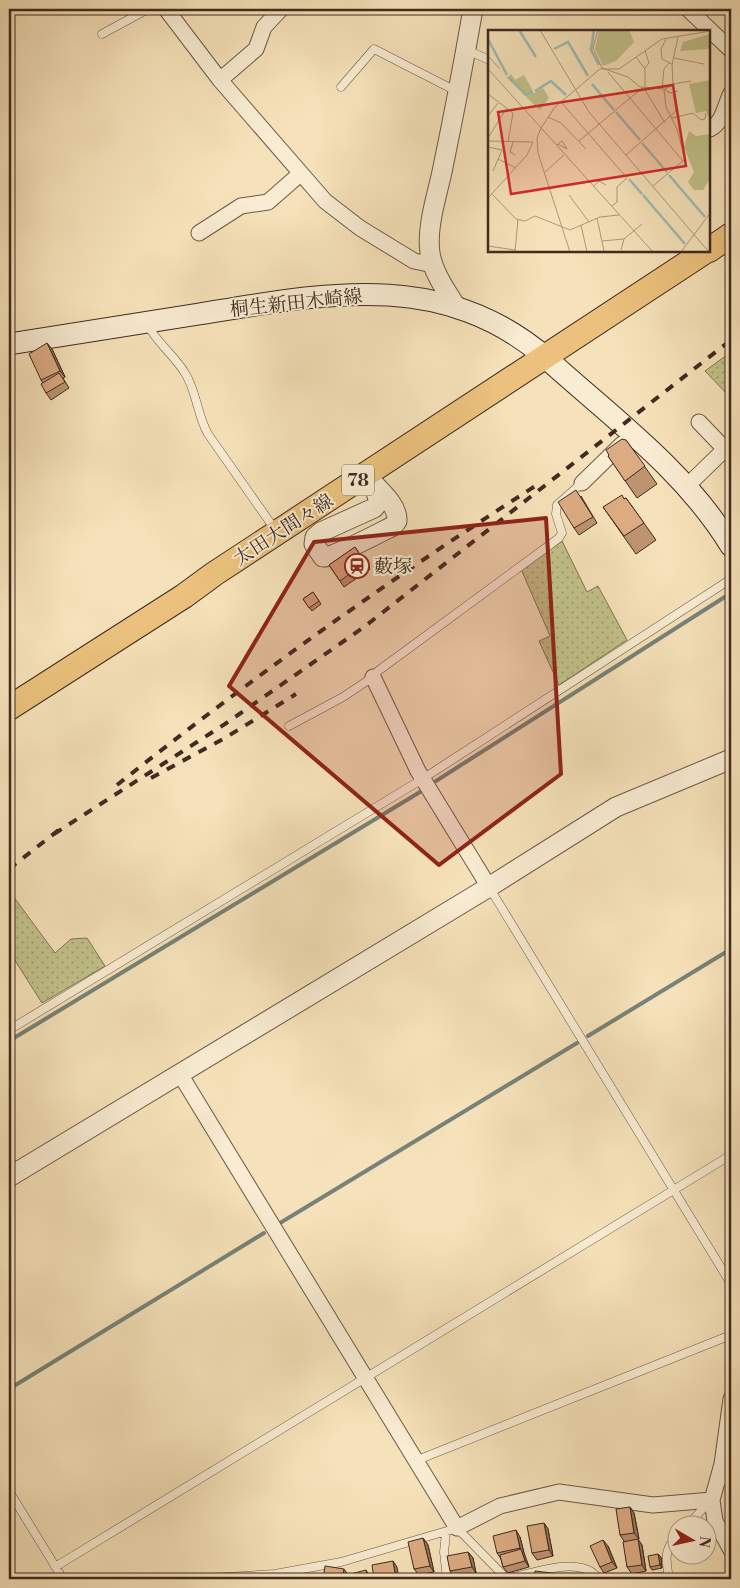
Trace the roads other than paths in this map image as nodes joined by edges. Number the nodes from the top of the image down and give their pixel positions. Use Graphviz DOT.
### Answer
graph roads {
  1 [pos="148,9"];
  2 [pos="166,9"];
  3 [pos="281,9"];
  4 [pos="473,9"];
  5 [pos="688,9"];
  6 [pos="102,34"];
  7 [pos="467,50"];
  8 [pos="731,50"];
  9 [pos="488,60"];
  10 [pos="220,80"];
  11 [pos="341,87"];
  12 [pos="458,92"];
  13 [pos="731,93"];
  14 [pos="710,129"];
  15 [pos="300,174"];
  16 [pos="200,233"];
  17 [pos="731,235"];
  18 [pos="710,249"];
  19 [pos="705,252"];
  20 [pos="433,264"];
  21 [pos="458,308"];
  22 [pos="146,322"];
  23 [pos="9,344"];
  24 [pos="545,356"];
  25 [pos="699,422"];
  26 [pos="632,433"];
  27 [pos="370,480"];
  28 [pos="582,483"];
  29 [pos="687,486"];
  30 [pos="277,532"];
  31 [pos="731,546"];
  32 [pos="731,579"];
  33 [pos="373,677"];
  34 [pos="9,708"];
  35 [pos="289,726"];
  36 [pos="731,759"];
  37 [pos="424,778"];
  38 [pos="489,887"];
  39 [pos="9,1030"];
  40 [pos="180,1074"];
  41 [pos="731,1155"];
  42 [pos="9,1177"];
  43 [pos="675,1189"];
  44 [pos="731,1284"];
  45 [pos="731,1335"];
  46 [pos="364,1378"];
  47 [pos="731,1399"];
  48 [pos="414,1461"];
  49 [pos="725,1480"];
  50 [pos="9,1491"];
  51 [pos="712,1500"];
  52 [pos="697,1516"];
  53 [pos="451,1531"];
  54 [pos="668,1546"];
  55 [pos="731,1550"];
  56 [pos="55,1567"];
  57 [pos="668,1578"];
  58 [pos="63,1579"];
  59 [pos="194,1579"];
  60 [pos="447,1579"];
  61 [pos="600,1579"];
  62 [pos="642,1579"];
  1 -- 6 [label="lane"];
  2 -- 10 [label="street"];
  3 -- 10 [label="street"];
  4 -- 7 [label="street"];
  5 -- 8 [label="street"];
  7 -- 9 [label="lane"];
  7 -- 12 [label="street"];
  10 -- 15 [label="street"];
  11 -- 12 [label="lane"];
  12 -- 20 [label="street"];
  13 -- 14 [label="street"];
  15 -- 16 [label="street"];
  15 -- 20 [label="street"];
  17 -- 18 [label="main road, 太田大間々線 / 78"];
  19 -- 24 [label="main road, 太田大間々線 / 78"];
  20 -- 21 [label="street"];
  21 -- 22 [label="main road, 桐生新田木崎線"];
  21 -- 24 [label="main road, 桐生新田木崎線"];
  22 -- 23 [label="main road, 桐生新田木崎線"];
  22 -- 30 [label="lane"];
  24 -- 26 [label="main road, 桐生新田木崎線"];
  24 -- 27 [label="main road, 太田大間々線 / 78"];
  25 -- 29 [label="street"];
  26 -- 28 [label="street"];
  26 -- 29 [label="main road, 桐生新田木崎線"];
  27 -- 27 [label="street"];
  27 -- 30 [label="main road, 太田大間々線 / 78"];
  28 -- 33 [label="lane"];
  29 -- 31 [label="main road, 桐生新田木崎線"];
  30 -- 34 [label="main road, 太田大間々線 / 78"];
  32 -- 37 [label="lane"];
  33 -- 35 [label="lane"];
  33 -- 37 [label="street"];
  36 -- 38 [label="street"];
  37 -- 38 [label="street"];
  37 -- 39 [label="lane"];
  38 -- 40 [label="street"];
  38 -- 43 [label="lane"];
  40 -- 42 [label="street"];
  40 -- 46 [label="street"];
  41 -- 43 [label="lane"];
  43 -- 44 [label="lane"];
  43 -- 46 [label="lane"];
  45 -- 48 [label="lane"];
  46 -- 48 [label="street"];
  46 -- 56 [label="lane"];
  47 -- 49 [label="street"];
  48 -- 53 [label="street"];
  49 -- 51 [label="street"];
  50 -- 56 [label="lane"];
  51 -- 52 [label="lane"];
  51 -- 53 [label="street"];
  51 -- 55 [label="street"];
  53 -- 59 [label="lane"];
  53 -- 60 [label="lane"];
  53 -- 61 [label="lane"];
  54 -- 57 [label="lane"];
  56 -- 58 [label="lane"];
  57 -- 62 [label="lane"];
}
